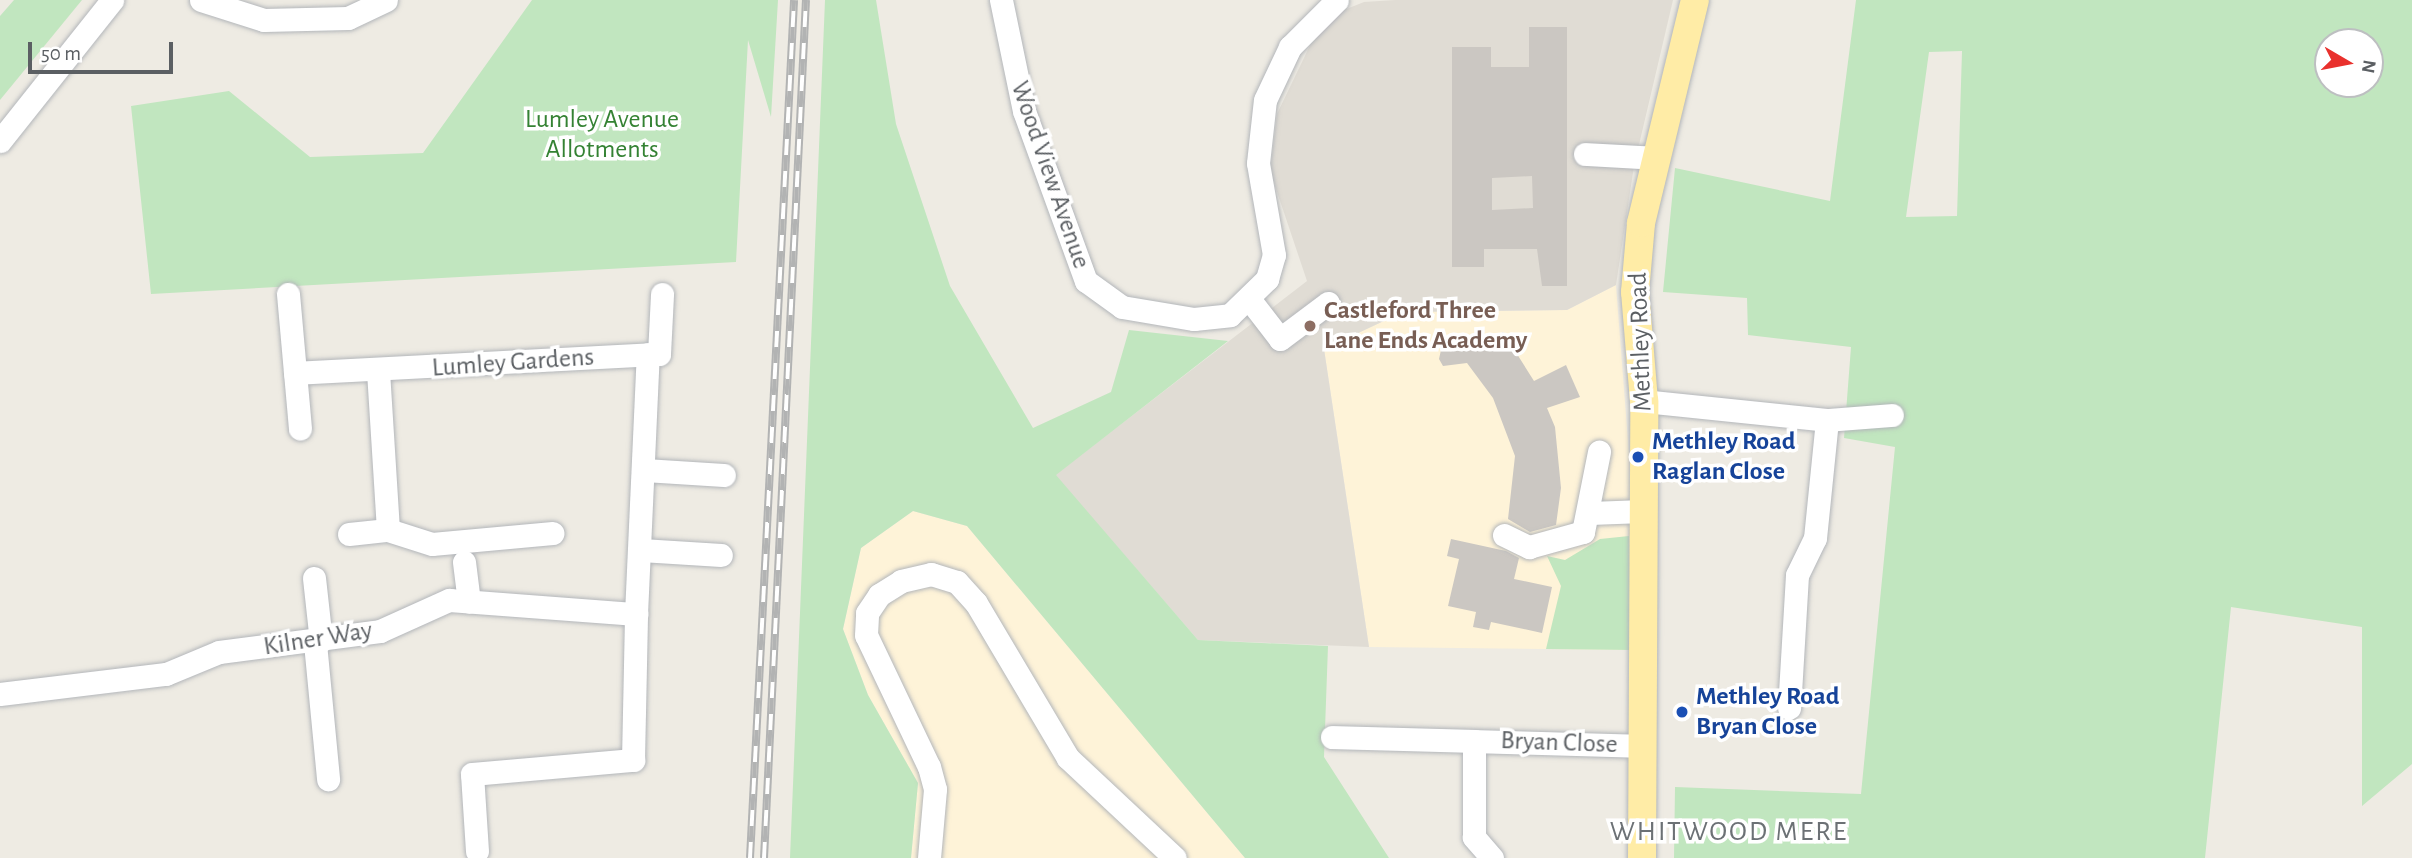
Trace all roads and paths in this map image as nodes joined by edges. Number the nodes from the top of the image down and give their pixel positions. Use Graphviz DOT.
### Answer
graph roads {
  1 [pos="112,0"];
  2 [pos="201,0"];
  3 [pos="386,0"];
  4 [pos="1001,0"];
  5 [pos="1337,0"];
  6 [pos="1695,0"];
  7 [pos="0,141"];
  8 [pos="1585,154"];
  9 [pos="1656,158"];
  10 [pos="288,294"];
  11 [pos="662,294"];
  12 [pos="1250,300"];
  13 [pos="1328,303"];
  14 [pos="653,354"];
  15 [pos="378,371"];
  16 [pos="295,373"];
  17 [pos="1644,401"];
  18 [pos="1892,415"];
  19 [pos="1827,420"];
  20 [pos="300,428"];
  21 [pos="1599,452"];
  22 [pos="643,470"];
  23 [pos="724,475"];
  24 [pos="1643,511"];
  25 [pos="1590,513"];
  26 [pos="388,530"];
  27 [pos="553,533"];
  28 [pos="349,534"];
  29 [pos="1504,535"];
  30 [pos="640,557"];
  31 [pos="464,562"];
  32 [pos="720,562"];
  33 [pos="314,578"];
  34 [pos="469,602"];
  35 [pos="636,614"];
  36 [pos="318,642"];
  37 [pos="0,694"];
  38 [pos="1789,709"];
  39 [pos="1332,737"];
  40 [pos="1474,741"];
  41 [pos="1643,746"];
  42 [pos="328,779"];
  43 [pos="477,851"];
  44 [pos="929,858"];
  45 [pos="1175,858"];
  46 [pos="1492,858"];
  47 [pos="1642,858"];
  1 -- 7 [label="street"];
  2 -- 3 [label="street"];
  4 -- 12 [label="street, Wood View Avenue"];
  5 -- 12 [label="street"];
  6 -- 9 [label="main road, Methley Road"];
  8 -- 9 [label="street"];
  9 -- 17 [label="main road, Methley Road"];
  10 -- 16 [label="street"];
  11 -- 14 [label="street"];
  12 -- 13 [label="street"];
  14 -- 15 [label="street, Lumley Gardens"];
  14 -- 22 [label="street"];
  15 -- 16 [label="street, Lumley Gardens"];
  15 -- 26 [label="street"];
  16 -- 20 [label="street"];
  17 -- 19 [label="street"];
  17 -- 24 [label="main road, Methley Road"];
  18 -- 19 [label="street"];
  19 -- 38 [label="street"];
  21 -- 25 [label="street"];
  22 -- 23 [label="street"];
  22 -- 30 [label="street"];
  24 -- 25 [label="street"];
  24 -- 41 [label="main road, Methley Road"];
  25 -- 29 [label="street"];
  26 -- 27 [label="street"];
  26 -- 28 [label="street"];
  30 -- 32 [label="street"];
  30 -- 35 [label="street"];
  31 -- 34 [label="street"];
  33 -- 36 [label="street"];
  34 -- 35 [label="street, Kilner Way"];
  34 -- 36 [label="street, Kilner Way"];
  35 -- 43 [label="street"];
  36 -- 37 [label="street, Kilner Way"];
  36 -- 42 [label="street"];
  39 -- 40 [label="street, Bryan Close"];
  40 -- 41 [label="street, Bryan Close"];
  40 -- 46 [label="street, Bryan Close"];
  41 -- 47 [label="main road, Methley Road"];
  44 -- 45 [label="street"];
}
